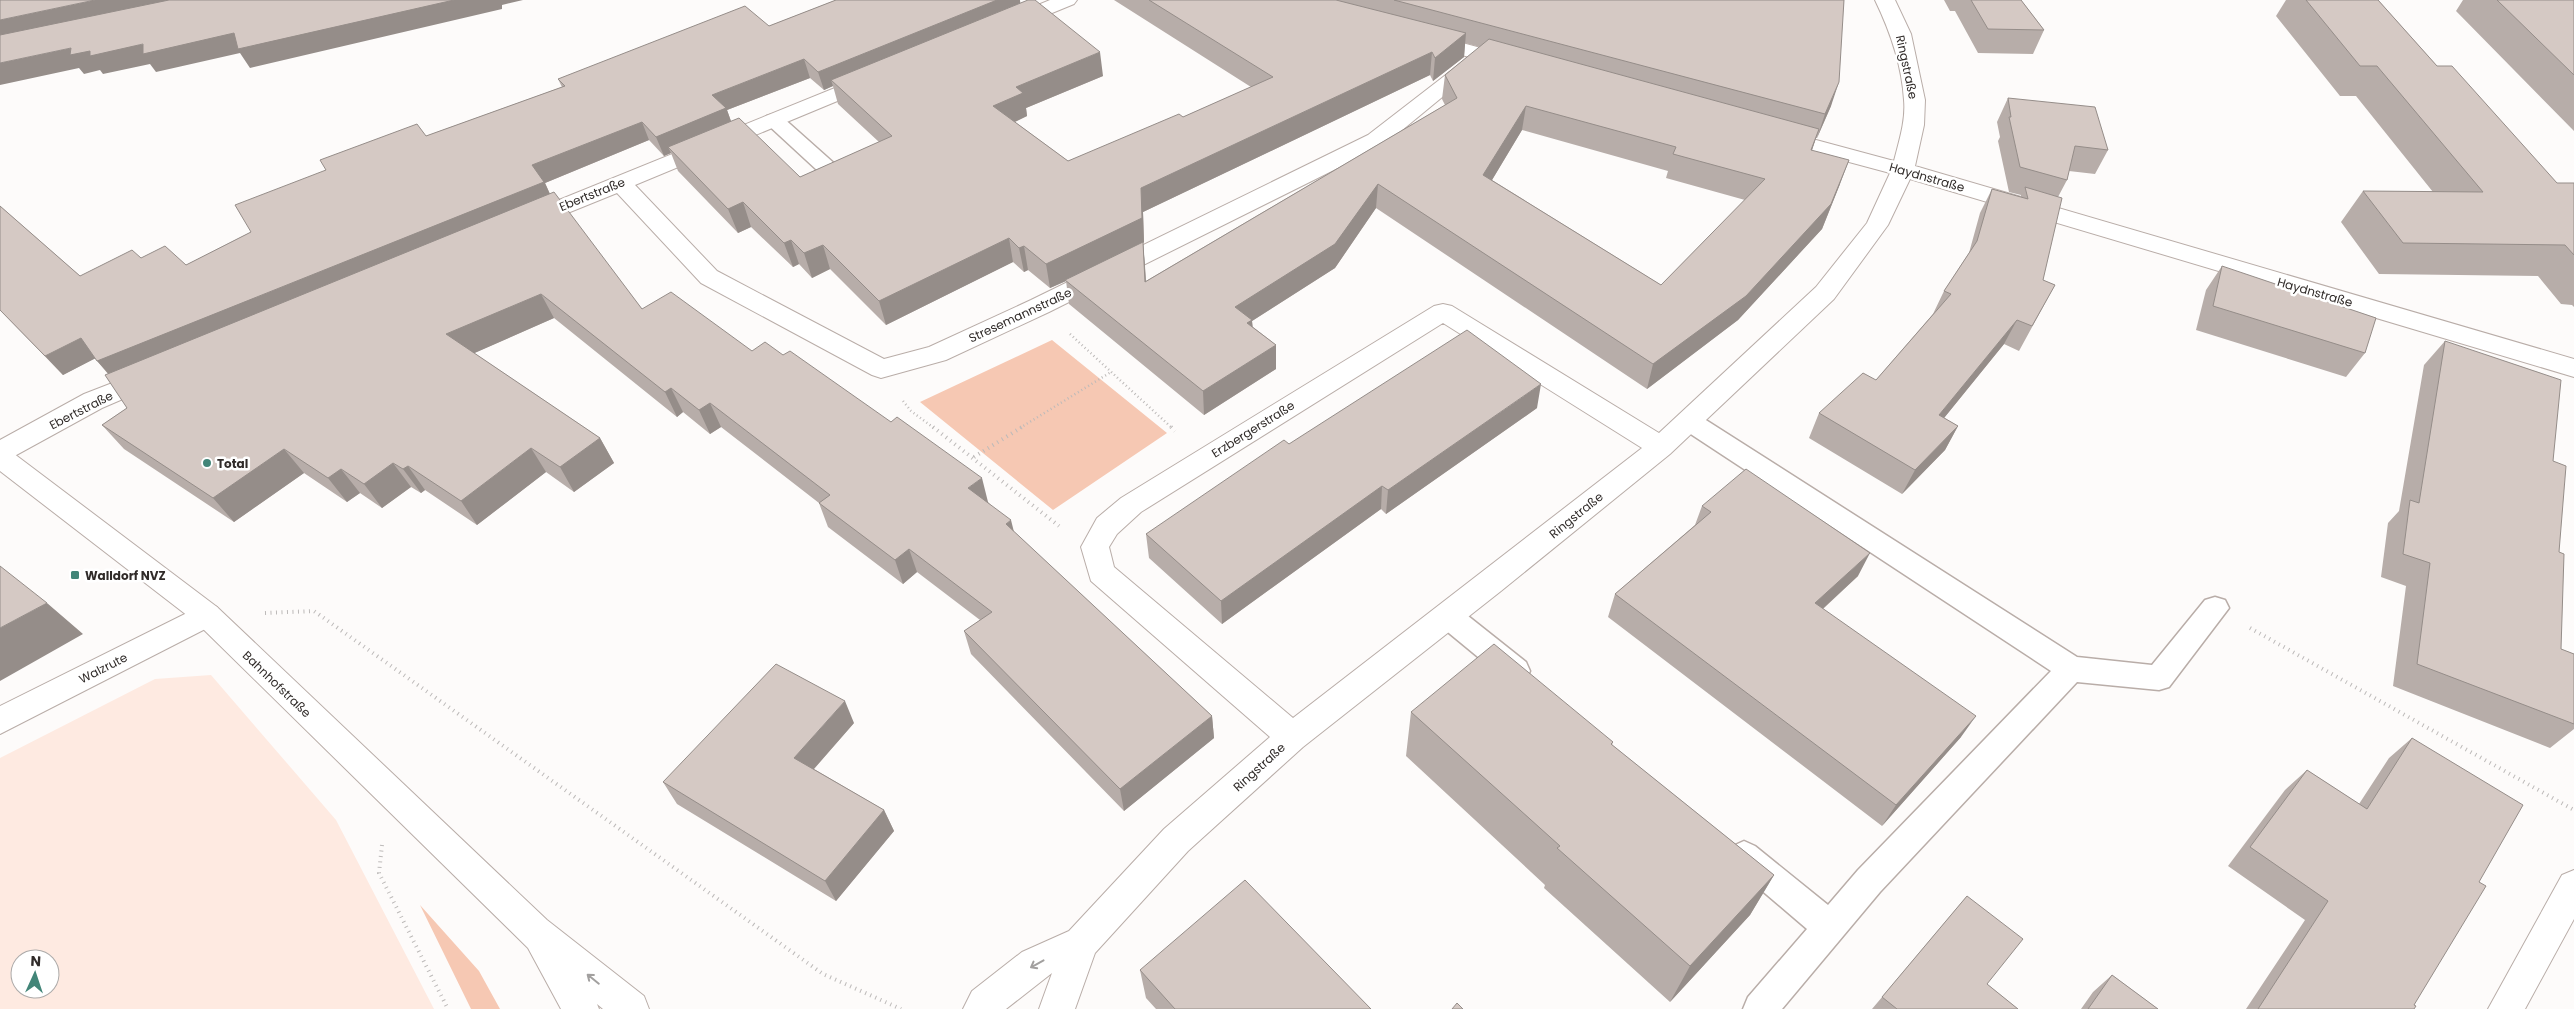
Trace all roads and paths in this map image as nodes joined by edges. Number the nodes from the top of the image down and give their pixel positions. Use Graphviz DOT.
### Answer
graph roads {
  1 [pos="1067,0"];
  2 [pos="1885,0"];
  3 [pos="994,30"];
  4 [pos="1407,34"];
  5 [pos="1483,54"];
  6 [pos="1531,67"];
  7 [pos="893,71"];
  8 [pos="774,120"];
  9 [pos="1760,130"];
  10 [pos="1903,170"];
  11 [pos="838,178"];
  12 [pos="620,183"];
  13 [pos="511,228"];
  14 [pos="1040,306"];
  15 [pos="174,368"];
  16 [pos="2574,368"];
  17 [pos="881,369"];
  18 [pos="1111,372"];
  19 [pos="1689,421"];
  20 [pos="1660,447"];
  21 [pos="0,452"];
  22 [pos="0,457"];
  23 [pos="974,457"];
  24 [pos="1205,459"];
  25 [pos="1094,548"];
  26 [pos="2215,608"];
  27 [pos="207,615"];
  28 [pos="1448,616"];
  29 [pos="2071,669"];
  30 [pos="1540,690"];
  31 [pos="0,721"];
  32 [pos="1292,737"];
  33 [pos="389,792"];
  34 [pos="2574,810"];
  35 [pos="1723,840"];
  36 [pos="2574,886"];
  37 [pos="1830,927"];
  38 [pos="535,932"];
  39 [pos="1081,943"];
  40 [pos="448,1009"];
  41 [pos="581,1009"];
  42 [pos="631,1009"];
  43 [pos="901,1009"];
  44 [pos="981,1009"];
  45 [pos="1057,1009"];
  46 [pos="1760,1009"];
  47 [pos="2506,1009"];
  1 -- 3 [label="street"];
  2 -- 10 [label="street, Ringstraße"];
  4 -- 5 [label="street"];
  5 -- 6 [label="street"];
  5 -- 14 [label="street, Stresemannstraße"];
  7 -- 8 [label="street, Ebertstraße"];
  8 -- 11 [label="lane"];
  8 -- 12 [label="street, Ebertstraße"];
  9 -- 10 [label="street, Haydnstraße"];
  10 -- 16 [label="street, Haydnstraße"];
  10 -- 19 [label="street, Ringstraße"];
  12 -- 13 [label="street, Ebertstraße"];
  12 -- 17 [label="street"];
  14 -- 17 [label="street, Stresemannstraße"];
  14 -- 18 [label="path"];
  15 -- 21 [label="street, Ebertstraße"];
  17 -- 23 [label="path"];
  18 -- 23 [label="path"];
  18 -- 24 [label="path"];
  19 -- 20 [label="street, Ringstraße"];
  19 -- 29 [label="lane"];
  20 -- 24 [label="street, Erzbergerstraße"];
  20 -- 28 [label="street, Ringstraße"];
  22 -- 27 [label="street, Bahnhofstraße"];
  23 -- 25 [label="path"];
  24 -- 25 [label="street, Erzbergerstraße"];
  25 -- 32 [label="street"];
  26 -- 29 [label="lane"];
  26 -- 34 [label="path"];
  27 -- 31 [label="street, Walzrute"];
  27 -- 33 [label="street, Bahnhofstraße"];
  27 -- 43 [label="path"];
  28 -- 30 [label="lane"];
  28 -- 32 [label="street, Ringstraße"];
  29 -- 37 [label="lane"];
  32 -- 39 [label="street, Ringstraße"];
  33 -- 38 [label="street, Bahnhofstraße"];
  33 -- 40 [label="path"];
  35 -- 37 [label="lane"];
  36 -- 47 [label="street"];
  37 -- 46 [label="lane"];
  38 -- 41 [label="street, Bahnhofstraße"];
  42 -- 38 [label="street, Bahnhofstraße, one-way"];
  39 -- 44 [label="street, Ringstraße, one-way"];
  39 -- 45 [label="street, Ringstraße"];
}
